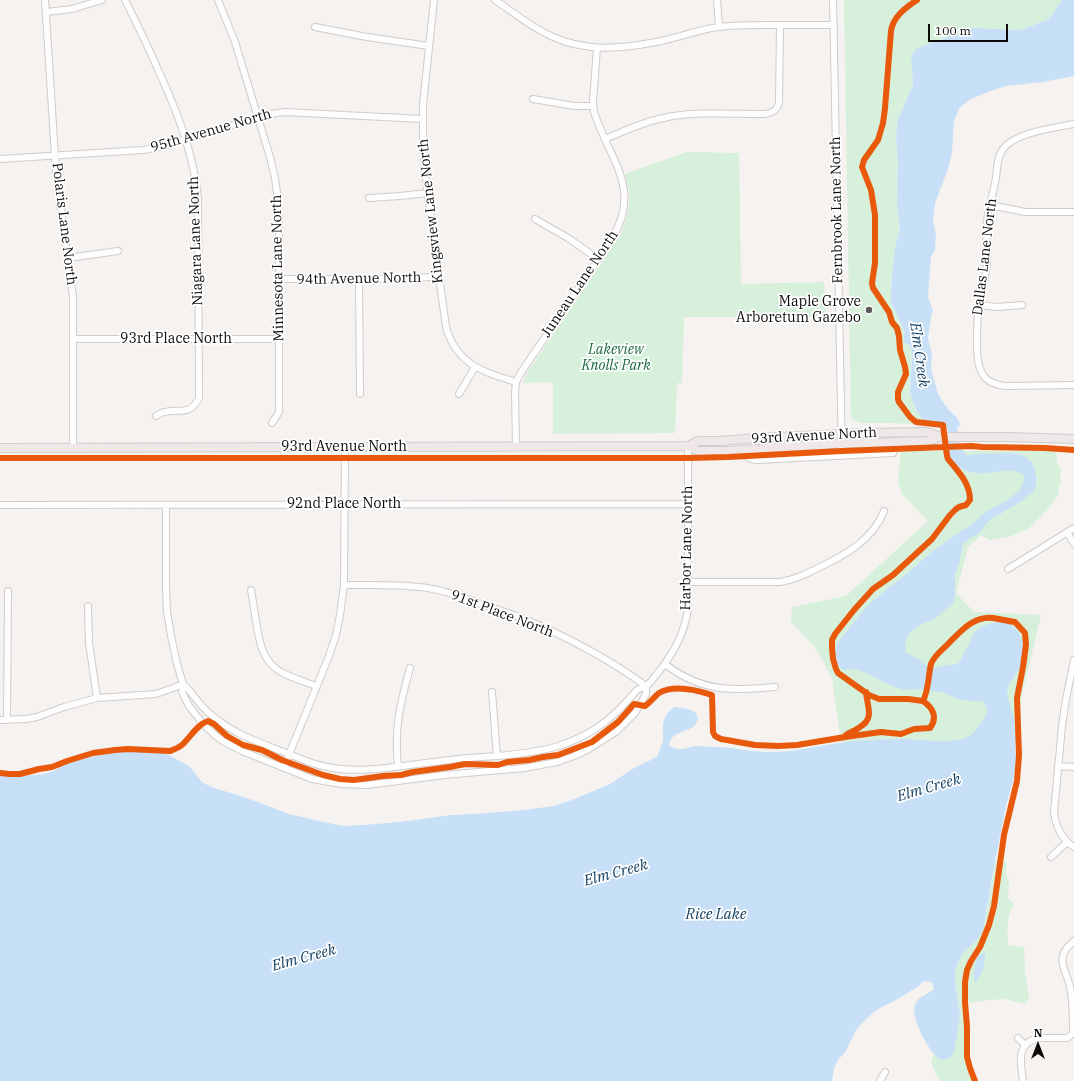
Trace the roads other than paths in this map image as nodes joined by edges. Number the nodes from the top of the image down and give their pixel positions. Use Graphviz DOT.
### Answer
graph roads {
  1 [pos="45,0"];
  2 [pos="102,0"];
  3 [pos="125,0"];
  4 [pos="218,0"];
  5 [pos="434,0"];
  6 [pos="495,0"];
  7 [pos="717,0"];
  8 [pos="833,0"];
  9 [pos="46,12"];
  10 [pos="780,25"];
  11 [pos="834,25"];
  12 [pos="315,27"];
  13 [pos="719,27"];
  14 [pos="429,46"];
  15 [pos="597,48"];
  16 [pos="533,100"];
  17 [pos="593,106"];
  18 [pos="258,118"];
  19 [pos="422,119"];
  20 [pos="1074,124"];
  21 [pos="605,139"];
  22 [pos="186,140"];
  23 [pos="55,156"];
  24 [pos="0,159"];
  25 [pos="428,193"];
  26 [pos="369,198"];
  27 [pos="990,205"];
  28 [pos="1074,212"];
  29 [pos="534,219"];
  30 [pos="118,251"];
  31 [pos="68,258"];
  32 [pos="598,259"];
  33 [pos="438,276"];
  34 [pos="279,279"];
  35 [pos="359,279"];
  36 [pos="980,305"];
  37 [pos="1022,305"];
  38 [pos="199,338"];
  39 [pos="74,339"];
  40 [pos="279,339"];
  41 [pos="475,367"];
  42 [pos="516,382"];
  43 [pos="1074,385"];
  44 [pos="360,394"];
  45 [pos="458,394"];
  46 [pos="156,416"];
  47 [pos="272,423"];
  48 [pos="842,434"];
  49 [pos="941,437"];
  50 [pos="1074,438"];
  51 [pos="842,444"];
  52 [pos="688,446"];
  53 [pos="344,447"];
  54 [pos="516,447"];
  55 [pos="0,448"];
  56 [pos="74,448"];
  57 [pos="744,450"];
  58 [pos="893,453"];
  59 [pos="842,456"];
  60 [pos="345,504"];
  61 [pos="688,504"];
  62 [pos="0,505"];
  63 [pos="166,505"];
  64 [pos="884,510"];
  65 [pos="1074,528"];
  66 [pos="1067,532"];
  67 [pos="1074,544"];
  68 [pos="1008,569"];
  69 [pos="689,582"];
  70 [pos="344,585"];
  71 [pos="251,590"];
  72 [pos="8,591"];
  73 [pos="88,606"];
  74 [pos="1074,660"];
  75 [pos="665,664"];
  76 [pos="410,668"];
  77 [pos="1073,672"];
  78 [pos="183,684"];
  79 [pos="316,686"];
  80 [pos="646,686"];
  81 [pos="775,687"];
  82 [pos="492,692"];
  83 [pos="96,698"];
  84 [pos="0,720"];
  85 [pos="7,720"];
  86 [pos="289,754"];
  87 [pos="497,756"];
  88 [pos="443,761"];
  89 [pos="398,766"];
  90 [pos="1058,766"];
  91 [pos="284,767"];
  92 [pos="1074,767"];
  93 [pos="444,775"];
  94 [pos="1067,842"];
  95 [pos="1074,847"];
  96 [pos="1051,857"];
  97 [pos="1074,941"];
  98 [pos="1018,1038"];
  99 [pos="1025,1045"];
  100 [pos="885,1072"];
  101 [pos="880,1081"];
  102 [pos="1023,1081"];
  1 -- 9 [label="street, Polaris Lane North"];
  2 -- 9 [label="street"];
  3 -- 22 [label="street, Niagara Lane North"];
  4 -- 18 [label="street, Minnesota Lane North"];
  5 -- 14 [label="street, Kingsview Lane North"];
  6 -- 15 [label="street"];
  7 -- 13 [label="street"];
  8 -- 11 [label="street, Fernbrook Lane North"];
  9 -- 23 [label="street, Polaris Lane North"];
  10 -- 11 [label="street"];
  10 -- 13 [label="street"];
  10 -- 21 [label="street"];
  11 -- 48 [label="street, Fernbrook Lane North"];
  12 -- 14 [label="street"];
  13 -- 15 [label="street"];
  14 -- 19 [label="street, Kingsview Lane North"];
  15 -- 17 [label="street, Juneau Lane North"];
  16 -- 17 [label="street"];
  17 -- 21 [label="street, Juneau Lane North"];
  18 -- 19 [label="street, 95th Avenue North"];
  18 -- 22 [label="street, 95th Avenue North"];
  18 -- 34 [label="street, Minnesota Lane North"];
  19 -- 25 [label="street, Kingsview Lane North"];
  20 -- 27 [label="street, Dallas Lane North"];
  21 -- 32 [label="street, Juneau Lane North"];
  22 -- 23 [label="street, 95th Avenue North"];
  22 -- 38 [label="street, Niagara Lane North"];
  23 -- 24 [label="street, 95th Avenue North"];
  23 -- 31 [label="street, Polaris Lane North"];
  25 -- 26 [label="street"];
  25 -- 33 [label="street, Kingsview Lane North"];
  27 -- 28 [label="street"];
  27 -- 36 [label="street, Dallas Lane North"];
  29 -- 32 [label="street"];
  30 -- 31 [label="street"];
  31 -- 39 [label="street, Polaris Lane North"];
  32 -- 42 [label="street, Juneau Lane North"];
  33 -- 35 [label="street, 94th Avenue North"];
  33 -- 41 [label="street, Kingsview Lane North"];
  34 -- 35 [label="street, 94th Avenue North"];
  34 -- 40 [label="street, Minnesota Lane North"];
  35 -- 44 [label="street"];
  36 -- 37 [label="street"];
  36 -- 43 [label="street, Dallas Lane North"];
  38 -- 39 [label="street, 93rd Place North"];
  38 -- 40 [label="street, 93rd Place North"];
  38 -- 46 [label="street, Niagara Lane North"];
  39 -- 56 [label="street, Polaris Lane North"];
  40 -- 47 [label="street, Minnesota Lane North"];
  41 -- 42 [label="street, Kingsview Lane North"];
  41 -- 45 [label="street"];
  42 -- 54 [label="street, Juneau Lane North"];
  48 -- 49 [label="main road, 93rd Avenue North"];
  48 -- 51 [label="street, Fernbrook Lane North"];
  48 -- 52 [label="main road, 93rd Avenue North"];
  49 -- 50 [label="main road, 93rd Avenue North"];
  49 -- 51 [label="main road, 93rd Avenue North"];
  51 -- 57 [label="main road, 93rd Avenue North"];
  51 -- 59 [label="street, Fernbrook Lane North"];
  52 -- 54 [label="main road, 93rd Avenue North"];
  52 -- 57 [label="main road, 93rd Avenue North"];
  52 -- 61 [label="street, Harbor Lane North"];
  53 -- 54 [label="main road, 93rd Avenue North"];
  53 -- 56 [label="main road, 93rd Avenue North"];
  53 -- 60 [label="street"];
  55 -- 56 [label="main road, 93rd Avenue North"];
  57 -- 59 [label="street"];
  58 -- 59 [label="street"];
  60 -- 61 [label="street, 92nd Place North"];
  60 -- 63 [label="street, 92nd Place North"];
  60 -- 70 [label="street"];
  61 -- 69 [label="street, Harbor Lane North"];
  62 -- 63 [label="street, 92nd Place North"];
  63 -- 78 [label="street"];
  64 -- 69 [label="street"];
  65 -- 66 [label="street"];
  66 -- 67 [label="street"];
  66 -- 68 [label="street"];
  69 -- 75 [label="street, Harbor Lane North"];
  70 -- 79 [label="street"];
  70 -- 80 [label="street, 91st Place North"];
  71 -- 79 [label="street"];
  72 -- 85 [label="street"];
  73 -- 83 [label="street"];
  74 -- 77 [label="street"];
  75 -- 80 [label="street, Harbor Lane North"];
  75 -- 81 [label="street"];
  76 -- 89 [label="street"];
  77 -- 90 [label="street"];
  78 -- 83 [label="street"];
  78 -- 86 [label="street"];
  78 -- 91 [label="street"];
  79 -- 86 [label="street"];
  80 -- 87 [label="street"];
  80 -- 93 [label="street"];
  82 -- 87 [label="street"];
  83 -- 85 [label="street"];
  84 -- 85 [label="street"];
  86 -- 89 [label="street"];
  86 -- 91 [label="street"];
  87 -- 88 [label="street"];
  88 -- 89 [label="street"];
  88 -- 93 [label="street"];
  90 -- 92 [label="street"];
  90 -- 94 [label="street"];
  91 -- 93 [label="street"];
  94 -- 95 [label="street"];
  94 -- 96 [label="street"];
  97 -- 99 [label="street"];
  98 -- 99 [label="street"];
  99 -- 102 [label="street"];
  100 -- 101 [label="street"];
}
